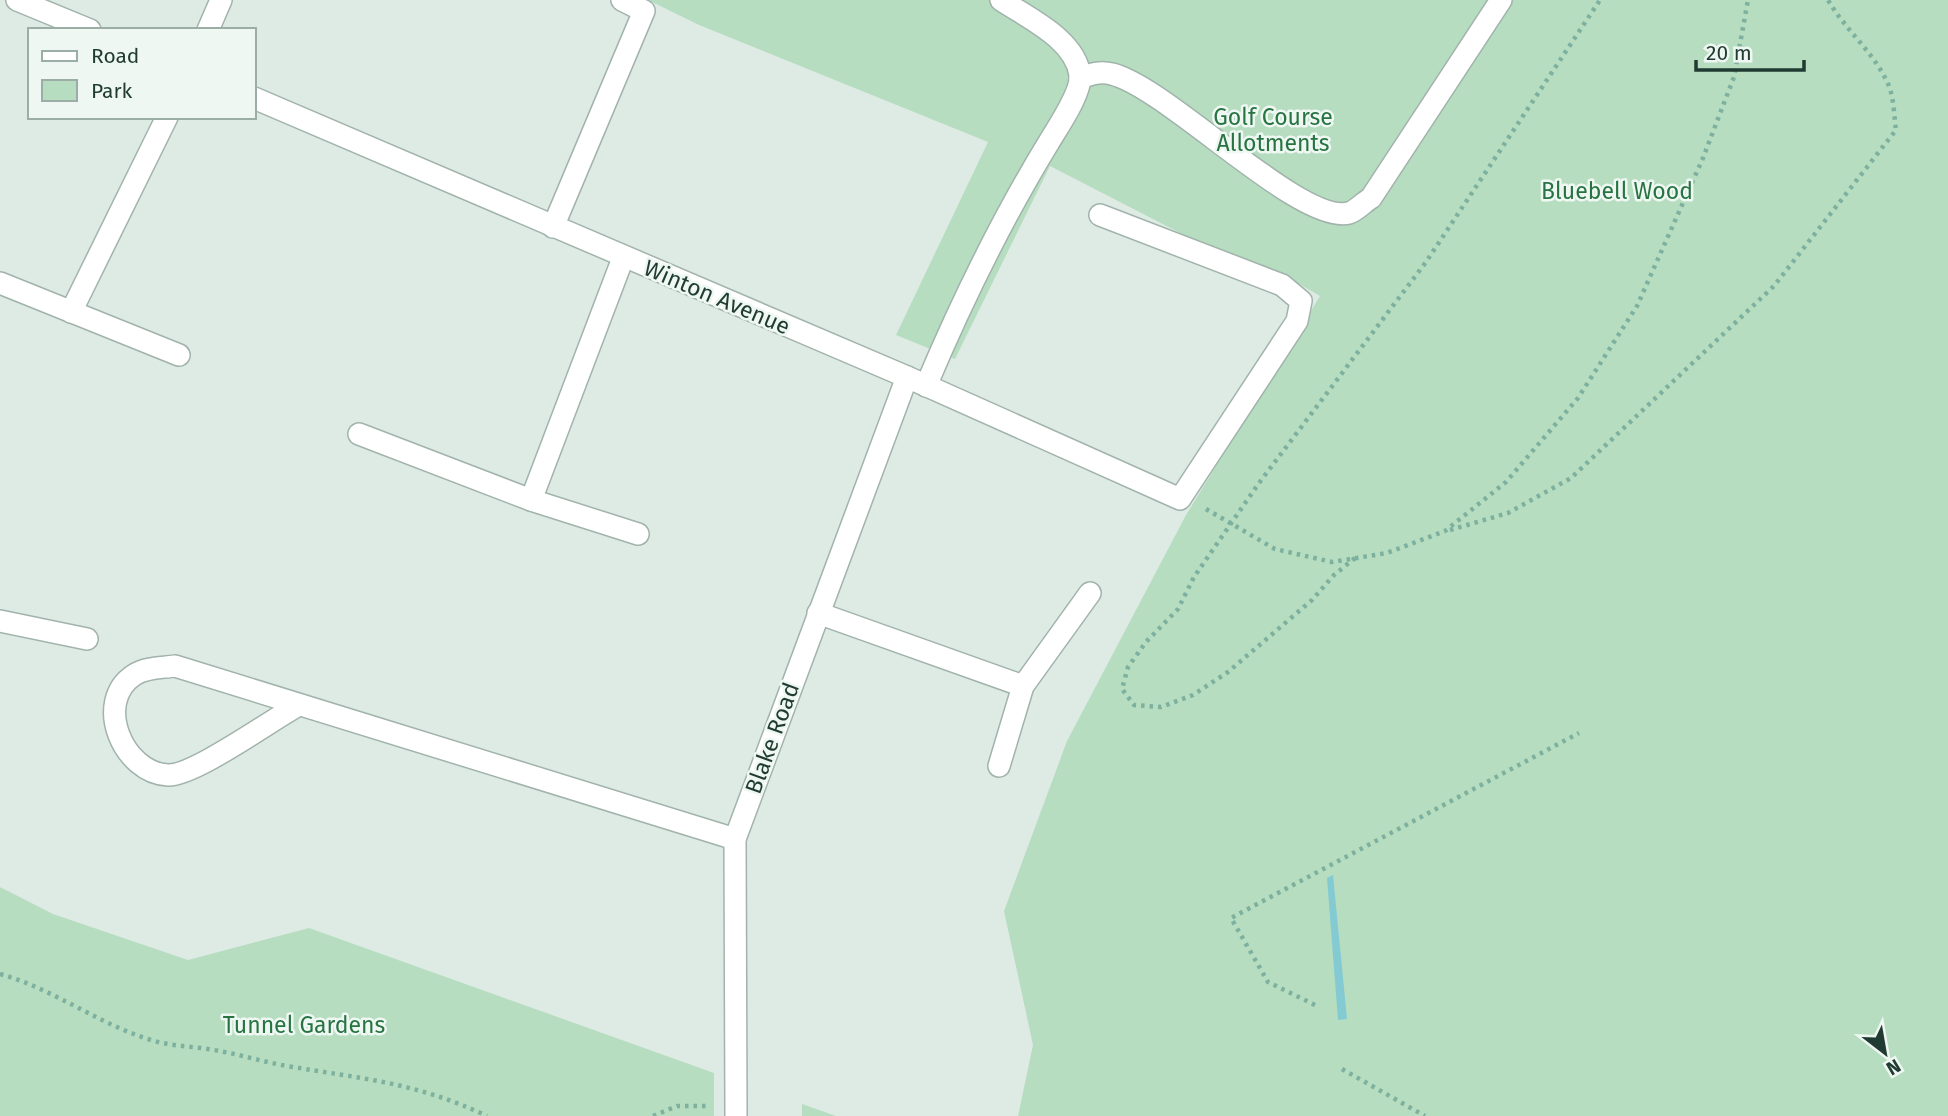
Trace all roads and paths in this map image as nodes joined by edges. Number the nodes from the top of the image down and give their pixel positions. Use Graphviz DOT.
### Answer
graph roads {
  1 [pos="17,0"];
  2 [pos="221,0"];
  3 [pos="622,0"];
  4 [pos="1001,0"];
  5 [pos="1501,0"];
  6 [pos="1600,0"];
  7 [pos="1748,0"];
  8 [pos="1828,0"];
  9 [pos="85,28"];
  10 [pos="209,28"];
  11 [pos="1062,42"];
  12 [pos="1113,74"];
  13 [pos="1080,78"];
  14 [pos="256,99"];
  15 [pos="166,119"];
  16 [pos="1100,215"];
  17 [pos="553,228"];
  18 [pos="623,257"];
  19 [pos="0,283"];
  20 [pos="71,312"];
  21 [pos="179,355"];
  22 [pos="916,382"];
  23 [pos="359,434"];
  24 [pos="531,500"];
  25 [pos="1232,524"];
  26 [pos="1446,531"];
  27 [pos="638,534"];
  28 [pos="1355,558"];
  29 [pos="1090,593"];
  30 [pos="818,613"];
  31 [pos="0,621"];
  32 [pos="87,639"];
  33 [pos="1023,686"];
  34 [pos="299,705"];
  35 [pos="1579,733"];
  36 [pos="999,766"];
  37 [pos="735,839"];
  38 [pos="0,974"];
  39 [pos="1315,1005"];
  40 [pos="1342,1069"];
  41 [pos="736,1111"];
  42 [pos="487,1116"];
  43 [pos="653,1116"];
  44 [pos="1425,1116"];
  1 -- 9 [label="street"];
  2 -- 10 [label="street"];
  3 -- 17 [label="street"];
  4 -- 11 [label="street"];
  5 -- 12 [label="street"];
  6 -- 25 [label="path"];
  7 -- 26 [label="path"];
  8 -- 26 [label="path"];
  11 -- 12 [label="street"];
  11 -- 13 [label="street"];
  12 -- 13 [label="street"];
  13 -- 22 [label="street, Blake Road"];
  14 -- 17 [label="street, Winton Avenue"];
  15 -- 20 [label="street"];
  16 -- 22 [label="street, Winton Avenue"];
  17 -- 18 [label="street, Winton Avenue"];
  18 -- 22 [label="street, Winton Avenue"];
  18 -- 24 [label="street"];
  19 -- 20 [label="street"];
  20 -- 21 [label="street"];
  22 -- 30 [label="street, Blake Road"];
  23 -- 24 [label="street"];
  24 -- 27 [label="street"];
  25 -- 28 [label="path"];
  25 -- 28 [label="path"];
  26 -- 28 [label="path"];
  29 -- 33 [label="street"];
  30 -- 33 [label="street"];
  30 -- 37 [label="street, Blake Road"];
  31 -- 32 [label="street"];
  33 -- 36 [label="street"];
  34 -- 34 [label="street"];
  34 -- 37 [label="street"];
  35 -- 39 [label="path"];
  37 -- 41 [label="street, Blake Road"];
  38 -- 42 [label="path"];
  40 -- 44 [label="path"];
  41 -- 43 [label="path"];
}
